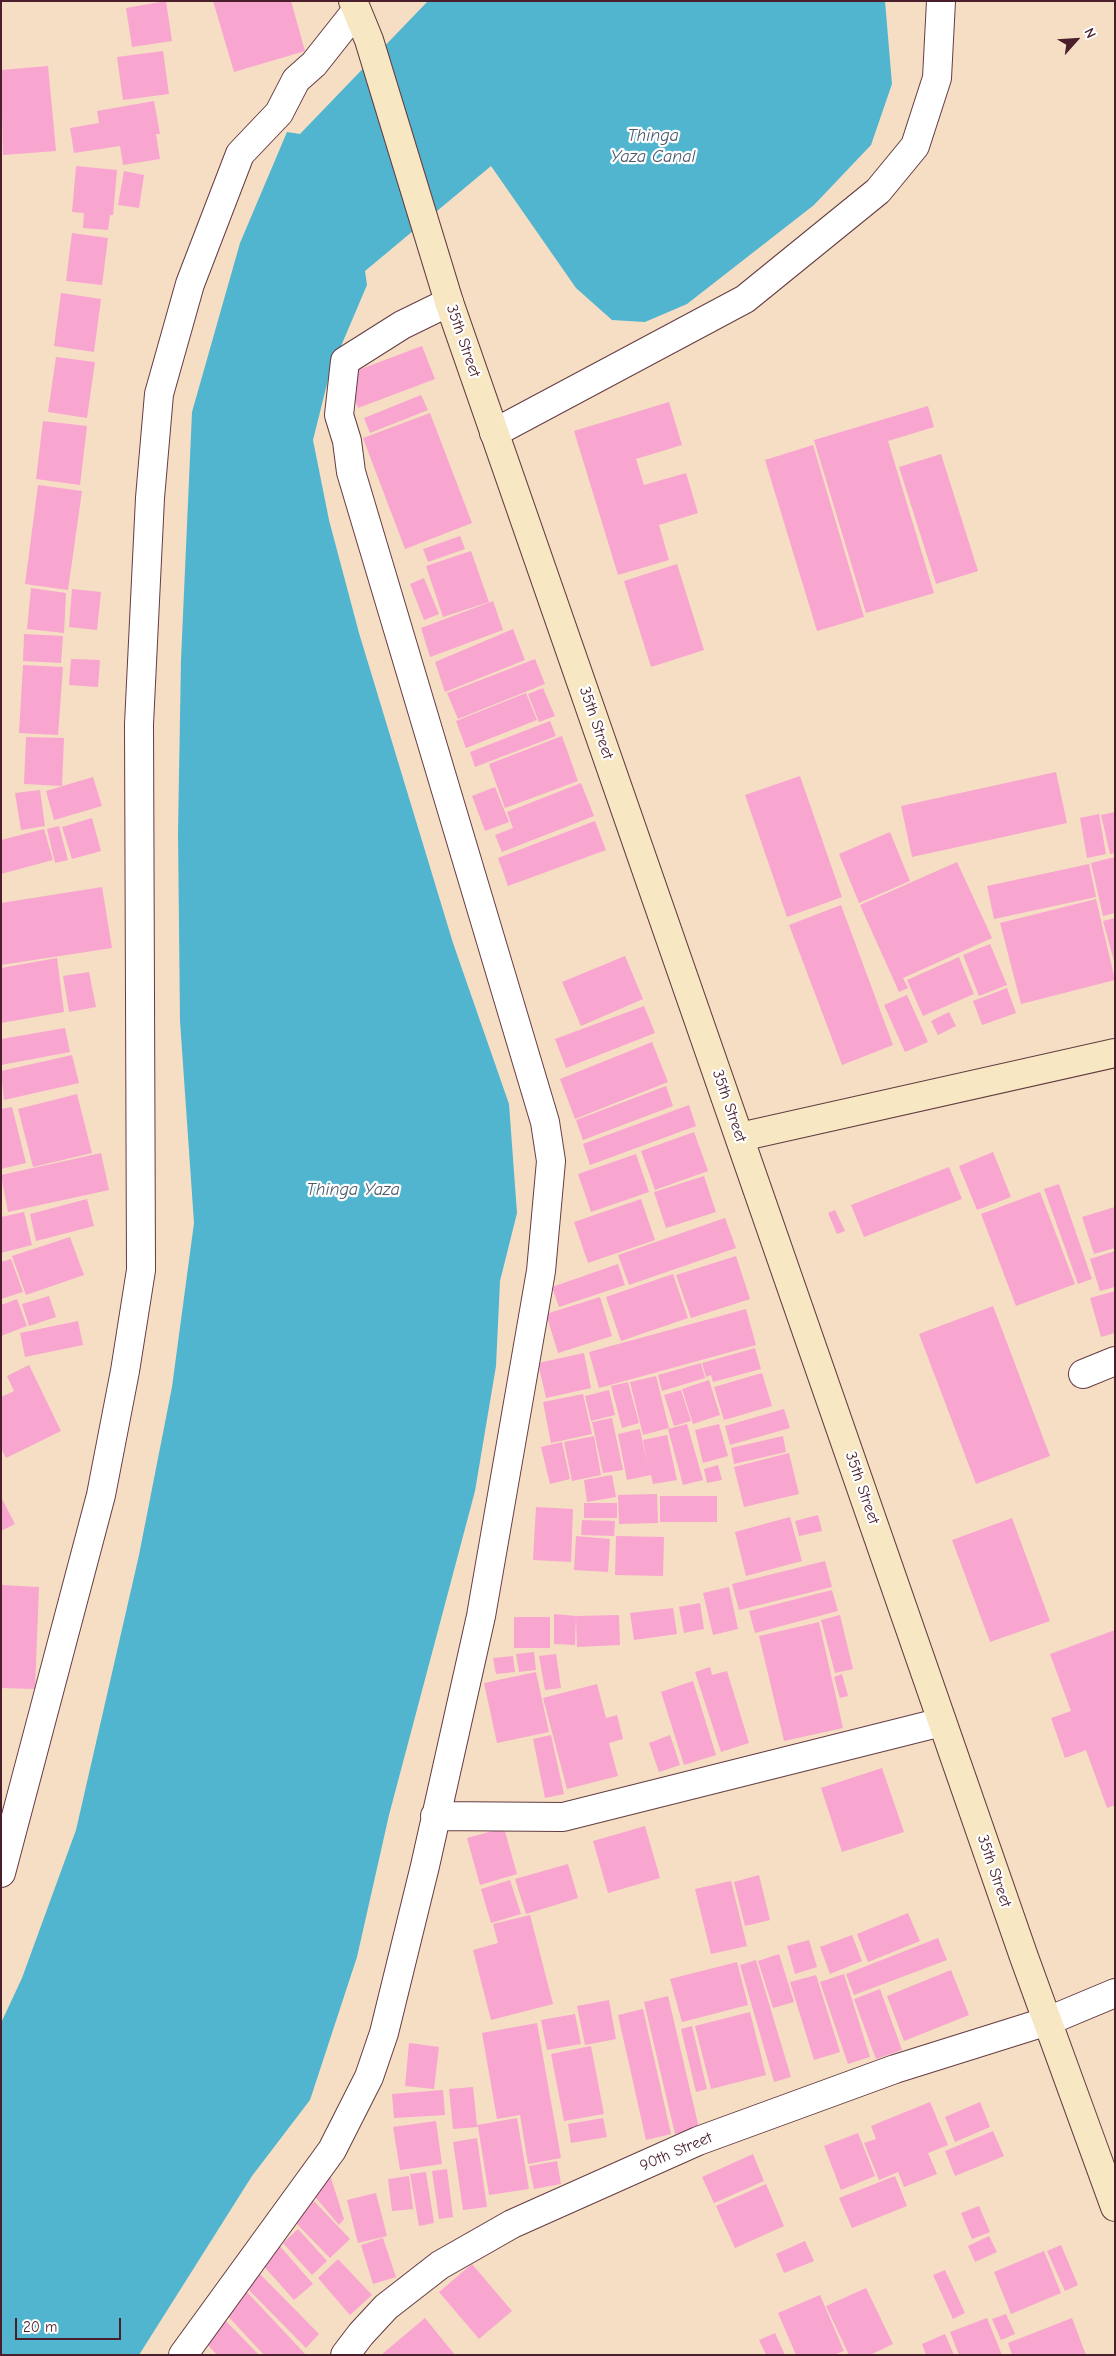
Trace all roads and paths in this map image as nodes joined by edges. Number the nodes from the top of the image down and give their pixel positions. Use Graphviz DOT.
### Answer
graph roads {
  1 [pos="941,1"];
  2 [pos="355,6"];
  3 [pos="449,302"];
  4 [pos="494,432"];
  5 [pos="1115,1053"];
  6 [pos="740,1137"];
  7 [pos="1115,1361"];
  8 [pos="1083,1374"];
  9 [pos="942,1722"];
  10 [pos="435,1816"];
  11 [pos="1,1873"];
  12 [pos="1115,1993"];
  13 [pos="1048,2021"];
  14 [pos="1115,2207"];
  15 [pos="183,2355"];
  16 [pos="345,2355"];
  1 -- 4 [label="street"];
  2 -- 3 [label="main road, 35th Street"];
  2 -- 11 [label="street"];
  3 -- 4 [label="main road, 35th Street"];
  3 -- 10 [label="street"];
  4 -- 6 [label="main road, 35th Street"];
  5 -- 6 [label="main road"];
  6 -- 9 [label="main road, 35th Street"];
  7 -- 8 [label="street"];
  9 -- 10 [label="street"];
  9 -- 13 [label="main road, 35th Street"];
  10 -- 15 [label="street"];
  12 -- 13 [label="street, 90th Street"];
  13 -- 14 [label="main road, 35th Street"];
  13 -- 16 [label="street, 90th Street"];
}
